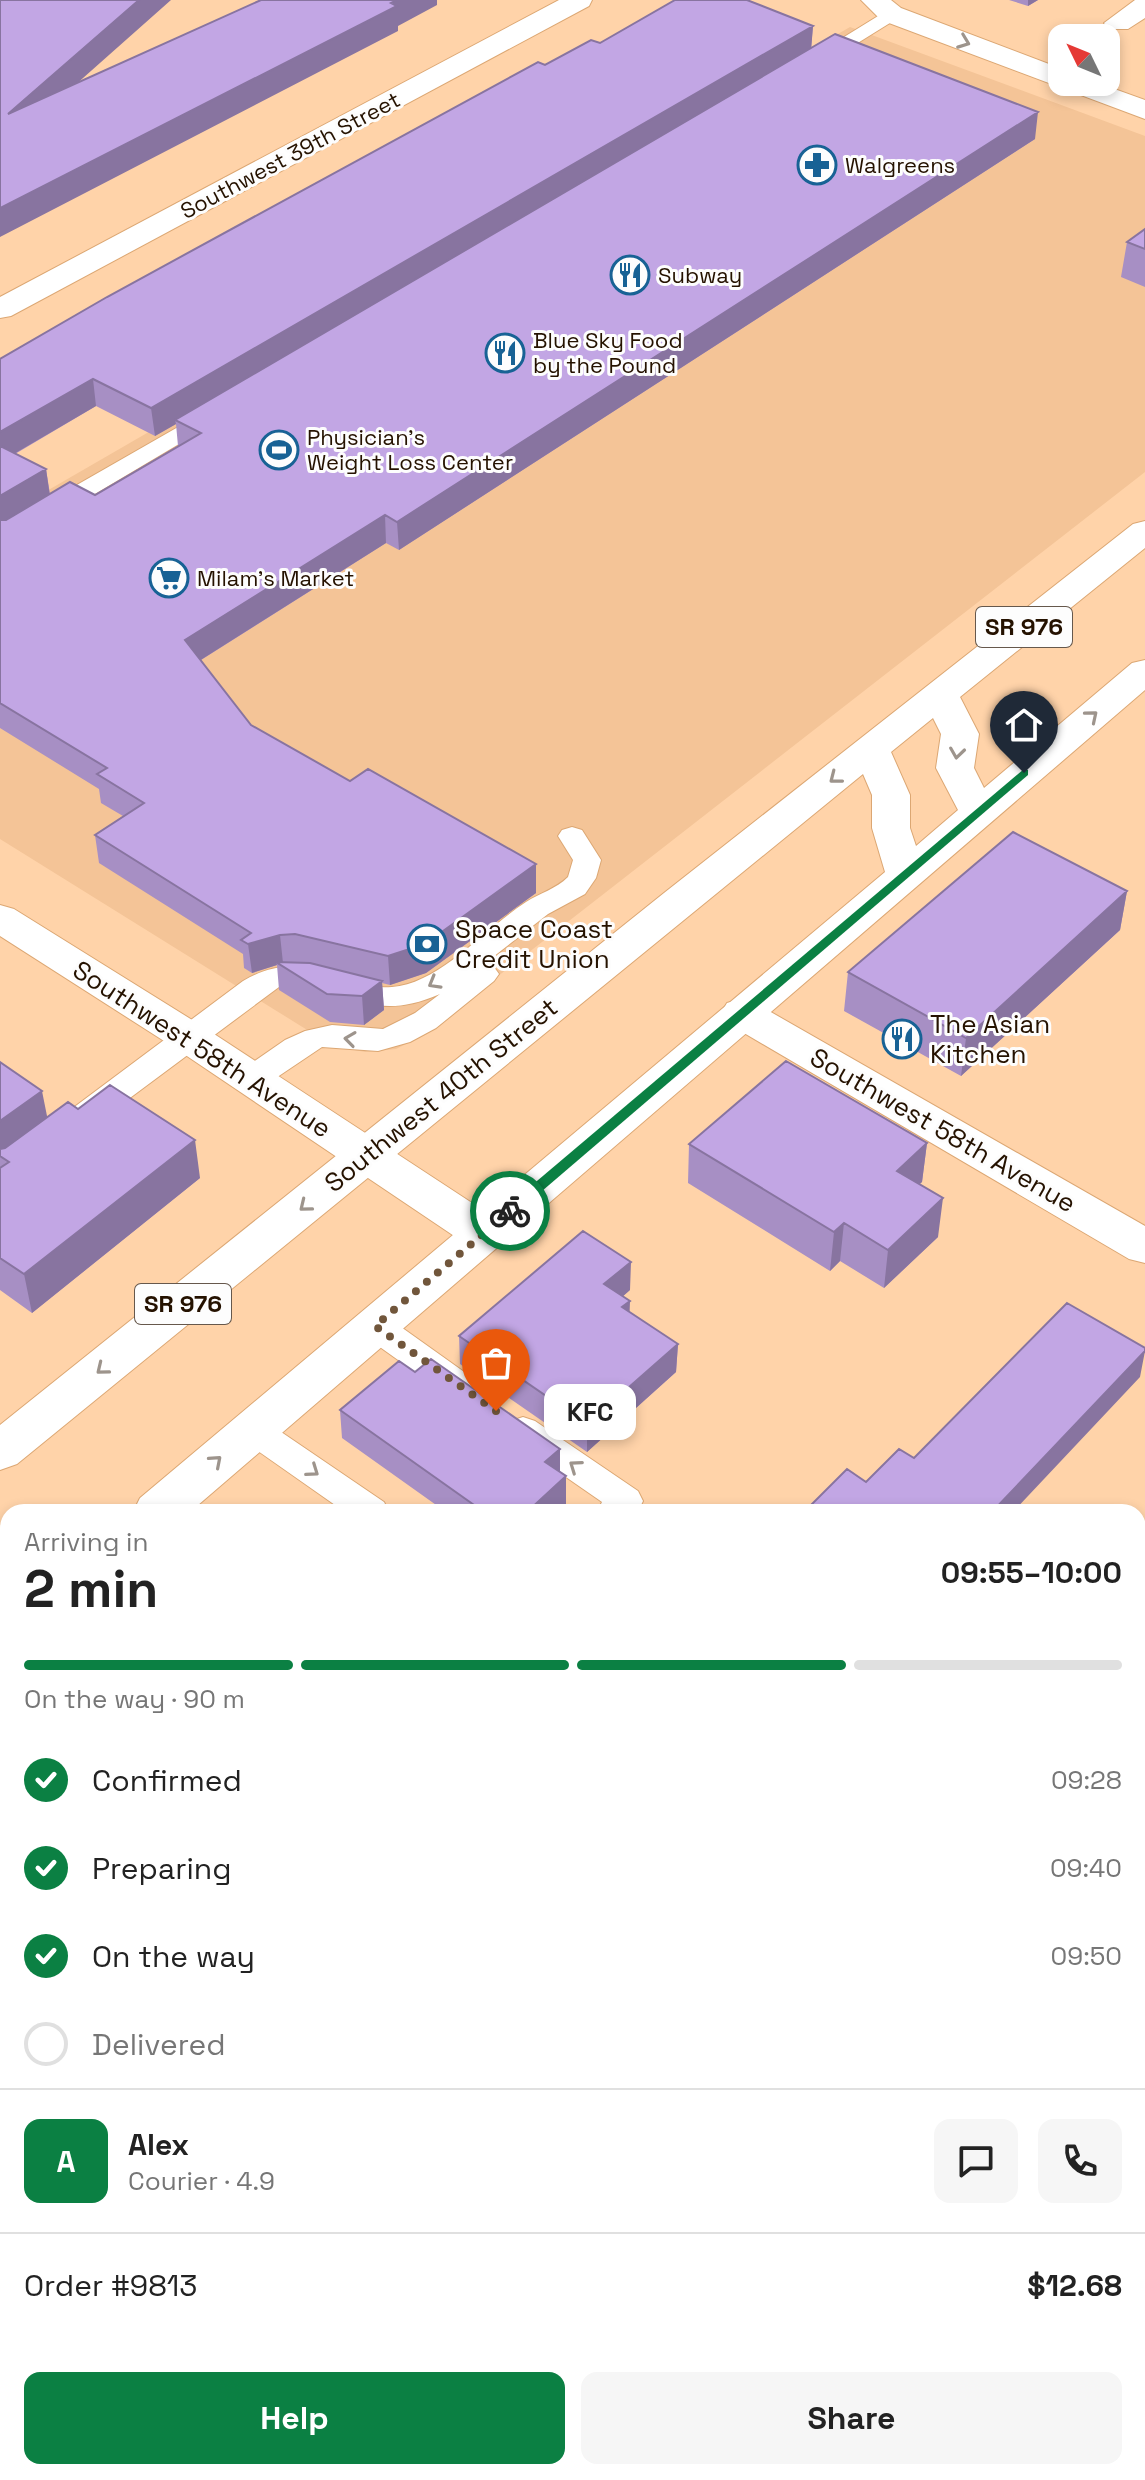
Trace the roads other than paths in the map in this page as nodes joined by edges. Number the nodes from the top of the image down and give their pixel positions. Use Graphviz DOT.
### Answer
graph roads {
  1 [pos="579,0"];
  2 [pos="892,5"];
  3 [pos="1145,6"];
  4 [pos="1118,23"];
  5 [pos="1048,49"];
  6 [pos="1048,73"];
  7 [pos="790,76"];
  8 [pos="0,309"];
  9 [pos="232,404"];
  10 [pos="1145,531"];
  11 [pos="0,540"];
  12 [pos="1145,671"];
  13 [pos="940,694"];
  14 [pos="871,750"];
  15 [pos="978,812"];
  16 [pos="572,836"];
  17 [pos="905,875"];
  18 [pos="568,894"];
  19 [pos="0,918"];
  20 [pos="741,1013"];
  21 [pos="190,1038"];
  22 [pos="250,1080"];
  23 [pos="65,1129"];
  24 [pos="365,1157"];
  25 [pos="485,1234"];
  26 [pos="1145,1247"];
  27 [pos="375,1326"];
  28 [pos="253,1430"];
  29 [pos="0,1451"];
  30 [pos="166,1504"];
  31 [pos="360,1504"];
  32 [pos="623,1504"];
  1 -- 8 [label="main road, Southwest 39th Street"];
  2 -- 5 [label="main road"];
  2 -- 6 [label="main road, one-way"];
  2 -- 7 [label="lane"];
  3 -- 4 [label="main road"];
  9 -- 11 [label="lane"];
  10 -- 13 [label="main road, Southwest 40th Street / SR 976"];
  15 -- 12 [label="main road, one-way"];
  13 -- 14 [label="main road, Southwest 40th Street / SR 976"];
  13 -- 15 [label="main road, one-way"];
  14 -- 17 [label="main road"];
  14 -- 24 [label="main road, Southwest 40th Street / SR 976, one-way"];
  15 -- 17 [label="main road"];
  16 -- 18 [label="lane"];
  17 -- 20 [label="main road"];
  18 -- 21 [label="lane, one-way"];
  18 -- 22 [label="lane, one-way"];
  19 -- 21 [label="main road, Southwest 58th Avenue"];
  20 -- 25 [label="main road"];
  20 -- 26 [label="main road, Southwest 58th Avenue"];
  21 -- 22 [label="main road, Southwest 58th Avenue"];
  21 -- 23 [label="lane"];
  22 -- 24 [label="main road, Southwest 58th Avenue"];
  24 -- 25 [label="main road, Southwest 58th Avenue"];
  24 -- 29 [label="main road, Southwest 40th Street / SR 976, one-way"];
  25 -- 27 [label="main road"];
  27 -- 28 [label="main road"];
  32 -- 27 [label="lane, one-way"];
  30 -- 28 [label="main road, one-way"];
  28 -- 31 [label="lane, one-way"];
}
